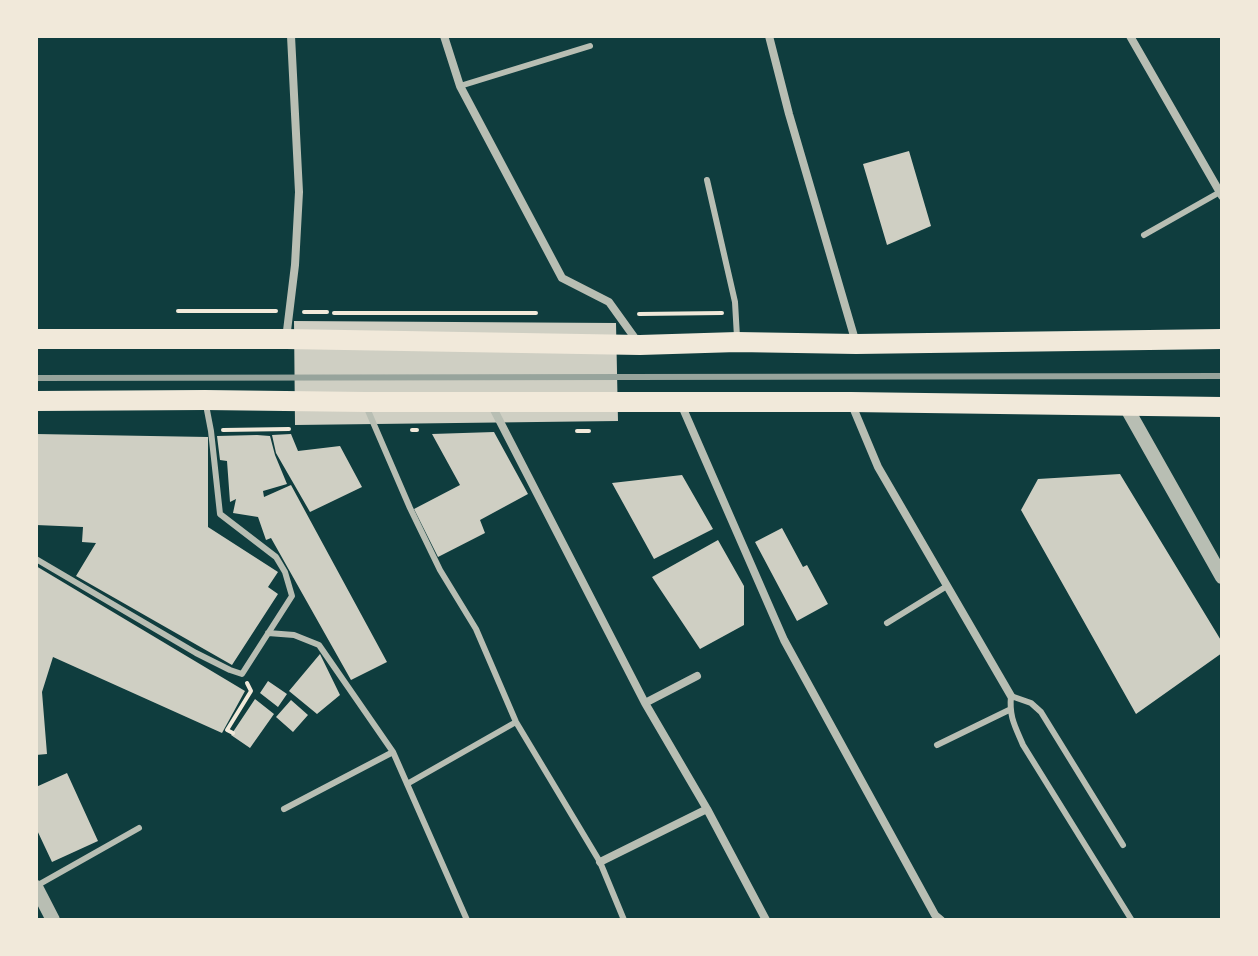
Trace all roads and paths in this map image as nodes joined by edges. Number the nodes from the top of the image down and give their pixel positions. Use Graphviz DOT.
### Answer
graph roads {
  1 [pos="291,36"];
  2 [pos="444,36"];
  3 [pos="769,36"];
  4 [pos="1130,36"];
  5 [pos="590,46"];
  6 [pos="460,86"];
  7 [pos="707,180"];
  8 [pos="1221,194"];
  9 [pos="1144,235"];
  10 [pos="178,311"];
  11 [pos="283,311"];
  12 [pos="736,312"];
  13 [pos="334,313"];
  14 [pos="536,313"];
  15 [pos="639,314"];
  16 [pos="36,339"];
  17 [pos="286,339"];
  18 [pos="1222,339"];
  19 [pos="737,342"];
  20 [pos="856,344"];
  21 [pos="640,345"];
  22 [pos="205,400"];
  23 [pos="36,401"];
  24 [pos="490,401"];
  25 [pos="365,402"];
  26 [pos="851,402"];
  27 [pos="681,403"];
  28 [pos="1125,405"];
  29 [pos="1222,407"];
  30 [pos="289,429"];
  31 [pos="211,431"];
  32 [pos="577,431"];
  33 [pos="589,431"];
  34 [pos="36,559"];
  35 [pos="1222,577"];
  36 [pos="947,586"];
  37 [pos="887,623"];
  38 [pos="268,633"];
  39 [pos="242,674"];
  40 [pos="697,676"];
  41 [pos="1011,696"];
  42 [pos="645,703"];
  43 [pos="1009,710"];
  44 [pos="516,722"];
  45 [pos="233,733"];
  46 [pos="937,745"];
  47 [pos="393,752"];
  48 [pos="407,784"];
  49 [pos="284,809"];
  50 [pos="707,809"];
  51 [pos="139,828"];
  52 [pos="1123,845"];
  53 [pos="600,862"];
  54 [pos="36,886"];
  55 [pos="1131,919"];
  56 [pos="53,920"];
  57 [pos="467,920"];
  58 [pos="624,920"];
  59 [pos="766,920"];
  60 [pos="941,920"];
  1 -- 17 [label="street"];
  2 -- 6 [label="street"];
  3 -- 20 [label="street"];
  4 -- 8 [label="street"];
  5 -- 6 [label="lane"];
  6 -- 21 [label="street"];
  7 -- 12 [label="lane"];
  8 -- 9 [label="lane"];
  10 -- 11 [label="path"];
  12 -- 15 [label="path"];
  12 -- 19 [label="lane"];
  13 -- 14 [label="path"];
  16 -- 17 [label="main road"];
  17 -- 21 [label="main road"];
  18 -- 20 [label="main road"];
  19 -- 20 [label="main road"];
  19 -- 21 [label="main road"];
  22 -- 23 [label="main road"];
  22 -- 25 [label="main road"];
  22 -- 31 [label="lane"];
  24 -- 25 [label="main road"];
  24 -- 27 [label="main road"];
  24 -- 42 [label="street"];
  25 -- 44 [label="lane"];
  26 -- 27 [label="main road"];
  26 -- 28 [label="main road"];
  26 -- 36 [label="street"];
  27 -- 60 [label="street"];
  28 -- 29 [label="main road"];
  28 -- 35 [label="street"];
  30 -- 31 [label="path"];
  31 -- 38 [label="lane"];
  32 -- 33 [label="path"];
  34 -- 39 [label="lane"];
  36 -- 37 [label="lane"];
  36 -- 41 [label="street"];
  38 -- 39 [label="lane"];
  38 -- 47 [label="lane"];
  39 -- 45 [label="path"];
  40 -- 42 [label="street"];
  41 -- 43 [label="lane"];
  41 -- 52 [label="lane"];
  42 -- 50 [label="street"];
  43 -- 46 [label="lane"];
  43 -- 55 [label="lane"];
  44 -- 48 [label="lane"];
  44 -- 53 [label="lane"];
  47 -- 48 [label="lane"];
  47 -- 49 [label="lane"];
  48 -- 57 [label="lane"];
  50 -- 53 [label="street"];
  50 -- 59 [label="street"];
  51 -- 54 [label="lane"];
  53 -- 58 [label="lane"];
  54 -- 56 [label="street"];
}
